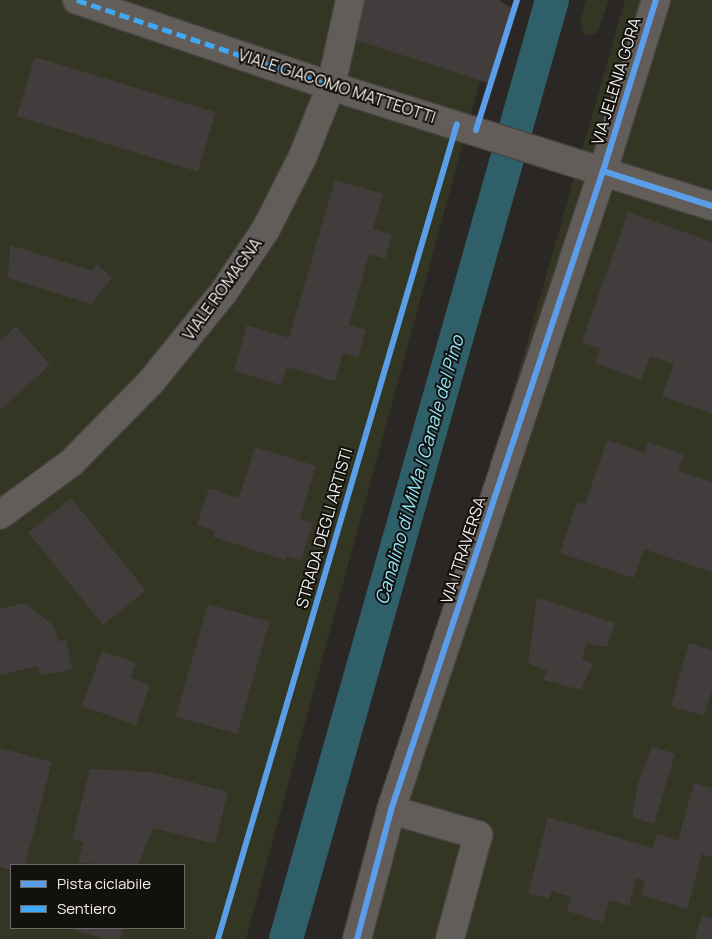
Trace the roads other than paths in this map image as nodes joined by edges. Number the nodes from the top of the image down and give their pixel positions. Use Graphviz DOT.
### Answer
graph roads {
  1 [pos="77,0"];
  2 [pos="350,0"];
  3 [pos="656,0"];
  4 [pos="331,86"];
  5 [pos="603,171"];
  6 [pos="712,206"];
  7 [pos="0,515"];
  8 [pos="391,810"];
  9 [pos="357,939"];
  10 [pos="450,939"];
  1 -- 4 [label="street, VIALE GIACOMO MATTEOTTI"];
  2 -- 4 [label="street, VIALE ROMAGNA"];
  3 -- 5 [label="street, VIA JELENIA GORA"];
  4 -- 5 [label="street, VIALE GIACOMO MATTEOTTI"];
  4 -- 7 [label="street, VIALE ROMAGNA"];
  5 -- 6 [label="street, VIALE GIACOMO MATTEOTTI"];
  5 -- 8 [label="street, VIA I TRAVERSA"];
  8 -- 9 [label="street, VIA I TRAVERSA"];
  8 -- 10 [label="street"];
}
